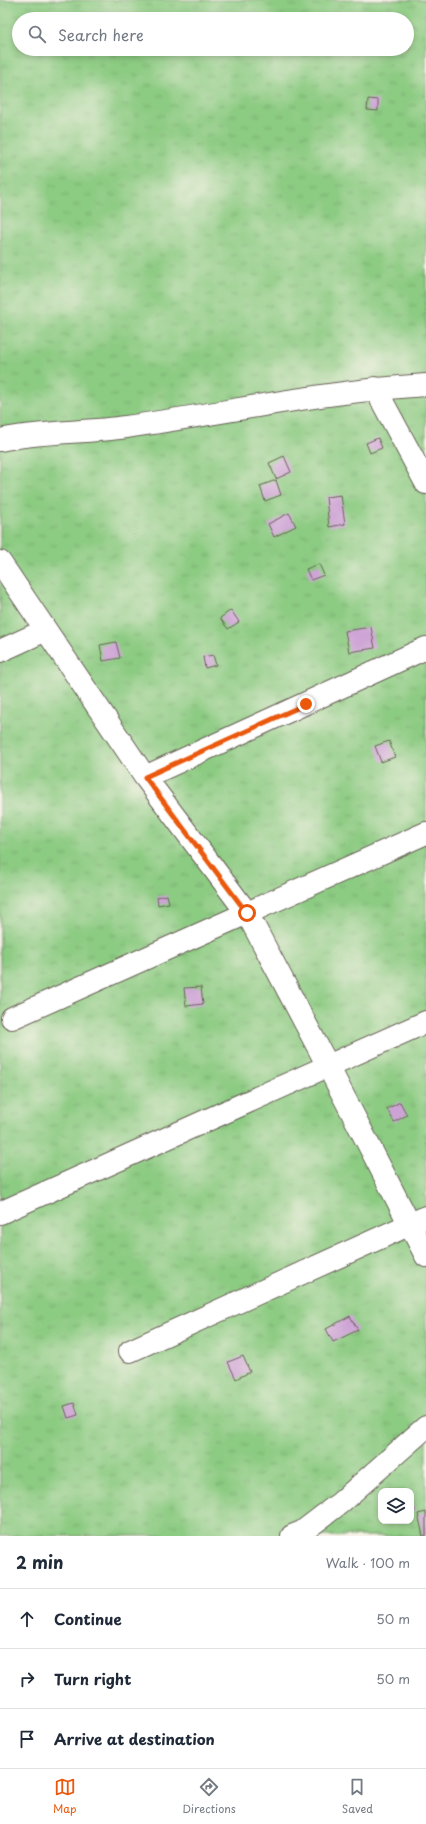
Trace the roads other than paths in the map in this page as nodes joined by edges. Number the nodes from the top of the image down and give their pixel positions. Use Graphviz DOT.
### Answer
graph roads {
  1 [pos="426,385"];
  2 [pos="375,388"];
  3 [pos="0,440"];
  4 [pos="426,483"];
  5 [pos="0,562"];
  6 [pos="46,630"];
  7 [pos="426,648"];
  8 [pos="0,652"];
  9 [pos="145,777"];
  10 [pos="426,833"];
  11 [pos="247,913"];
  12 [pos="12,1018"];
  13 [pos="426,1022"];
  14 [pos="328,1066"];
  15 [pos="0,1213"];
  16 [pos="418,1220"];
  17 [pos="426,1256"];
  18 [pos="130,1351"];
  19 [pos="426,1427"];
  20 [pos="292,1536"];
  1 -- 2 [label="street"];
  2 -- 3 [label="street"];
  2 -- 4 [label="street"];
  5 -- 6 [label="street"];
  6 -- 8 [label="street"];
  6 -- 9 [label="street"];
  7 -- 9 [label="street"];
  9 -- 11 [label="street"];
  10 -- 11 [label="street"];
  11 -- 12 [label="street"];
  11 -- 14 [label="street"];
  13 -- 14 [label="street"];
  14 -- 15 [label="street"];
  14 -- 16 [label="street"];
  16 -- 17 [label="street"];
  16 -- 18 [label="street"];
  19 -- 20 [label="street"];
}
